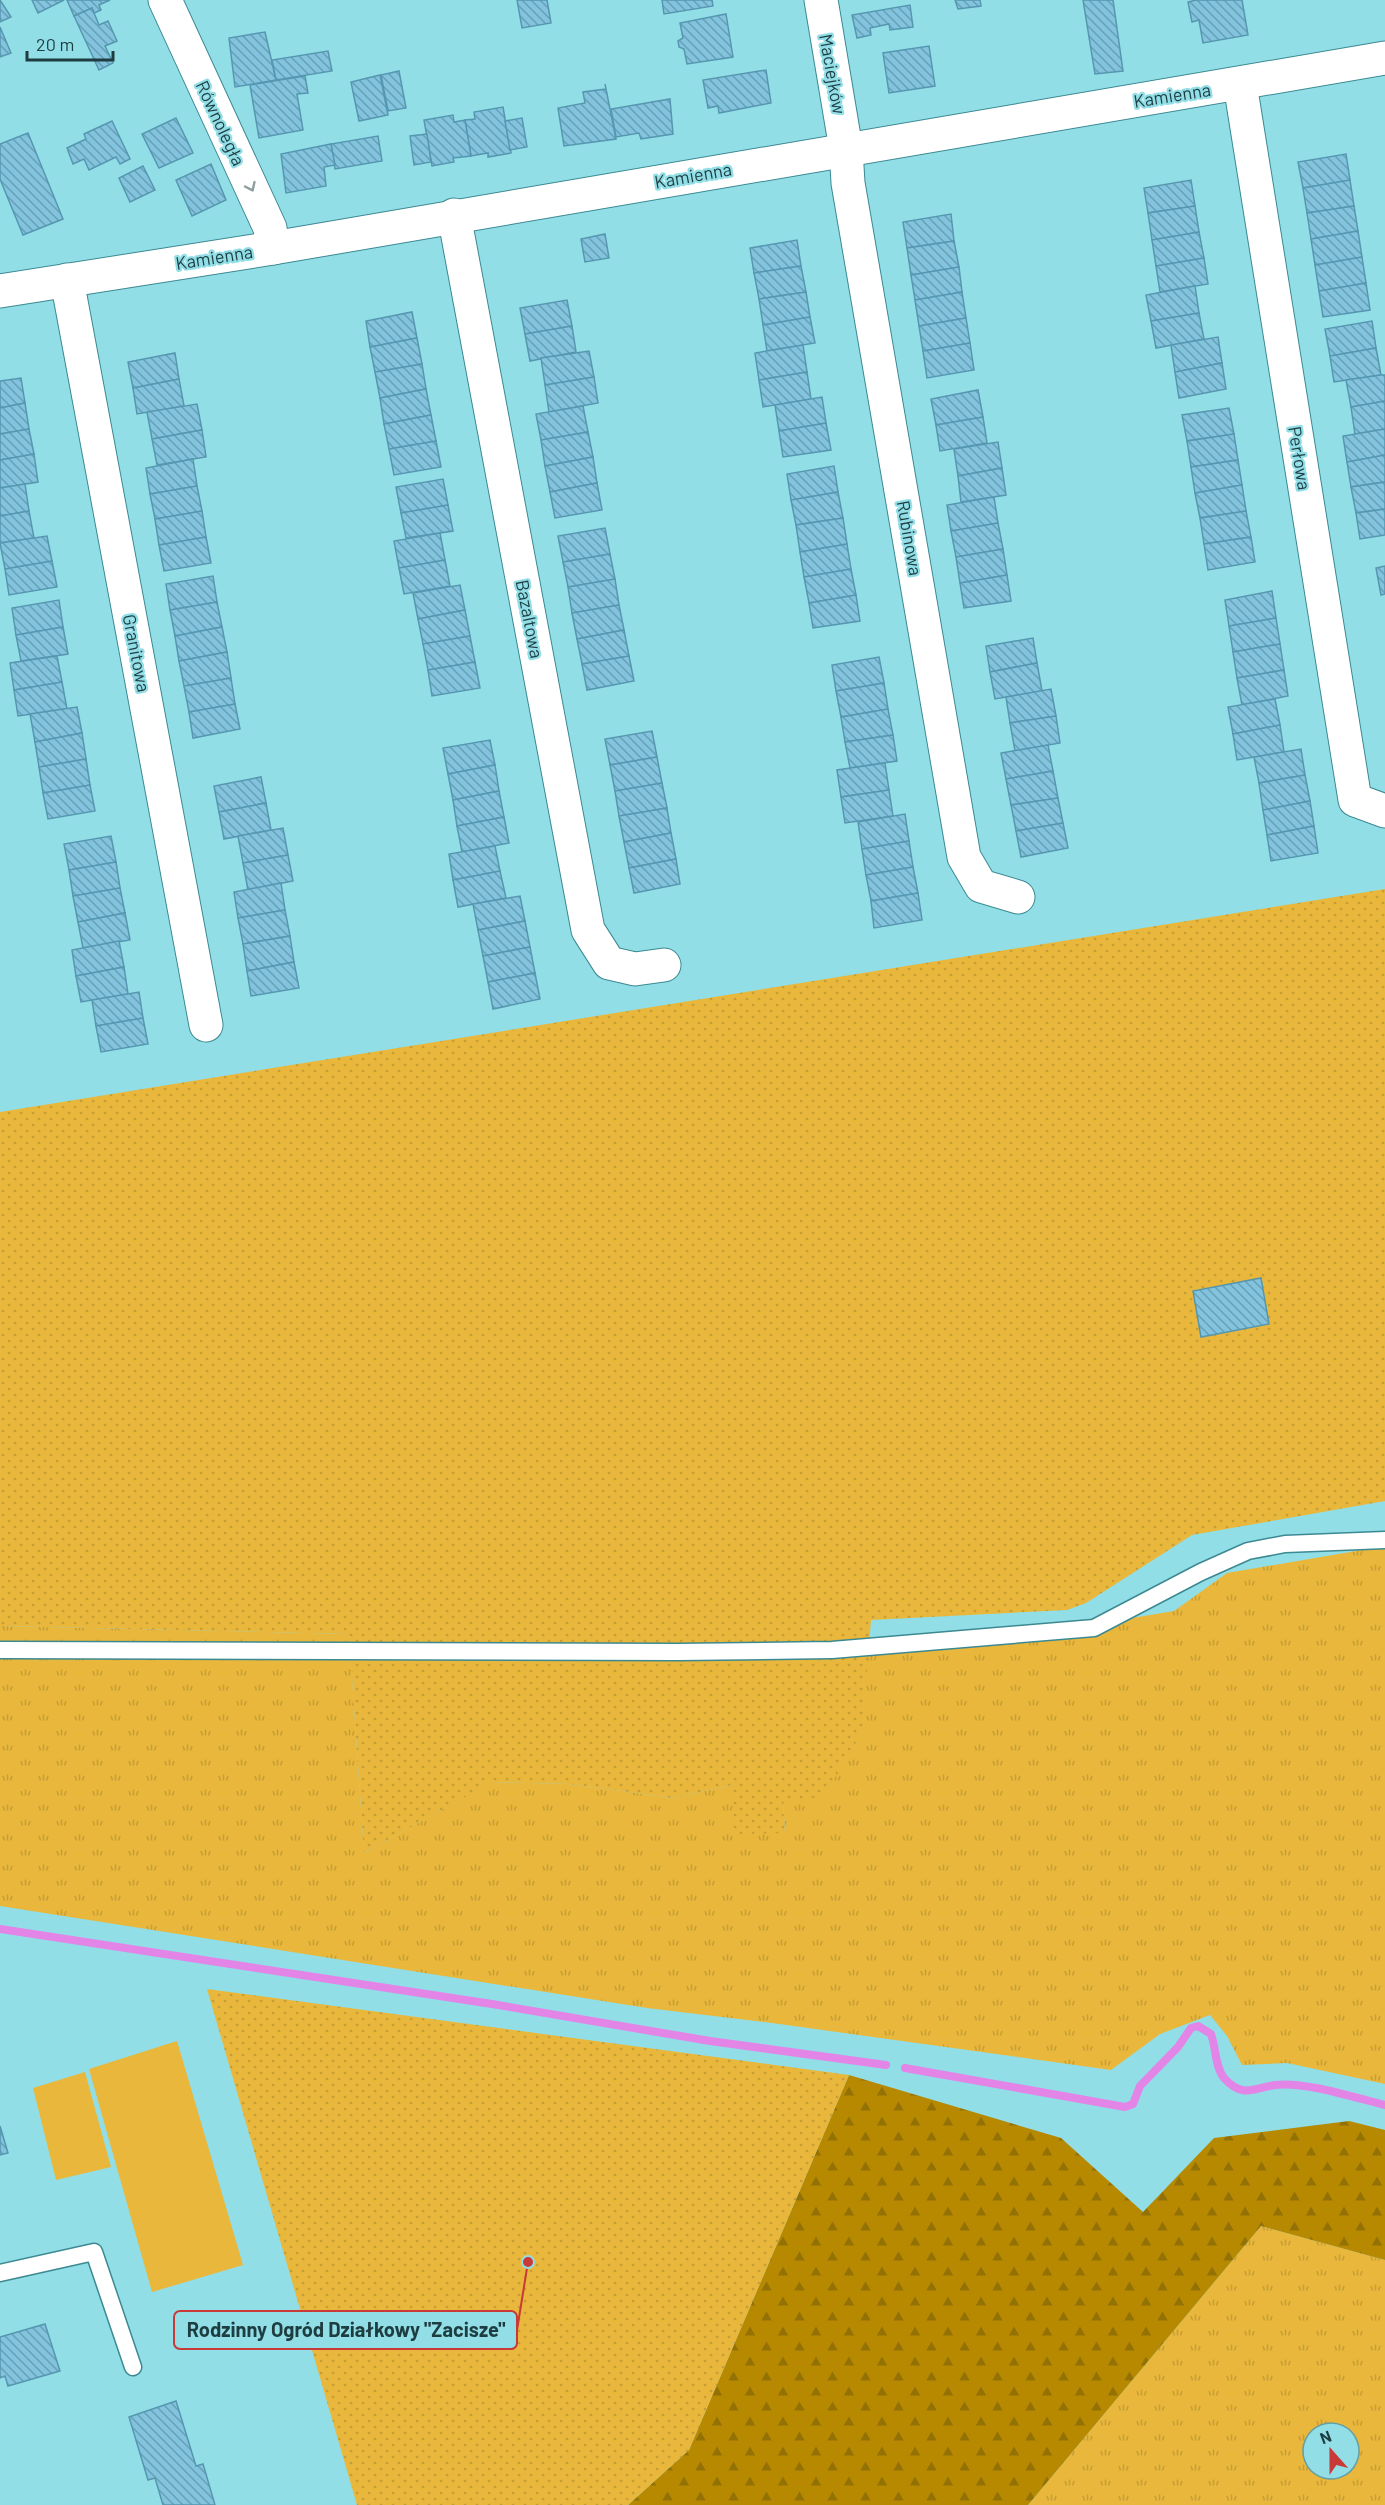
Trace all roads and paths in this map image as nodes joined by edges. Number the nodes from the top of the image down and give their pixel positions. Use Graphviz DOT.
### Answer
graph roads {
  1 [pos="165,0"];
  2 [pos="821,0"];
  3 [pos="1385,58"];
  4 [pos="1240,84"];
  5 [pos="846,148"];
  6 [pos="454,215"];
  7 [pos="273,248"];
  8 [pos="68,280"];
  9 [pos="0,291"];
  10 [pos="1385,811"];
  11 [pos="1018,897"];
  12 [pos="664,965"];
  13 [pos="206,1025"];
  14 [pos="1385,1540"];
  15 [pos="0,1650"];
  16 [pos="0,2273"];
  17 [pos="133,2367"];
  1 -- 7 [label="street, Równoległa, one-way"];
  2 -- 5 [label="street, Maciejków"];
  3 -- 4 [label="street, Kamienna"];
  4 -- 5 [label="street, Kamienna"];
  4 -- 10 [label="street, Perłowa"];
  5 -- 6 [label="street, Kamienna"];
  5 -- 11 [label="street, Rubinowa"];
  6 -- 7 [label="street, Kamienna"];
  6 -- 12 [label="street, Bazaltowa"];
  7 -- 8 [label="street, Kamienna"];
  8 -- 9 [label="street, Kamienna"];
  8 -- 13 [label="street, Granitowa"];
  14 -- 15 [label="lane"];
  16 -- 17 [label="lane"];
}
